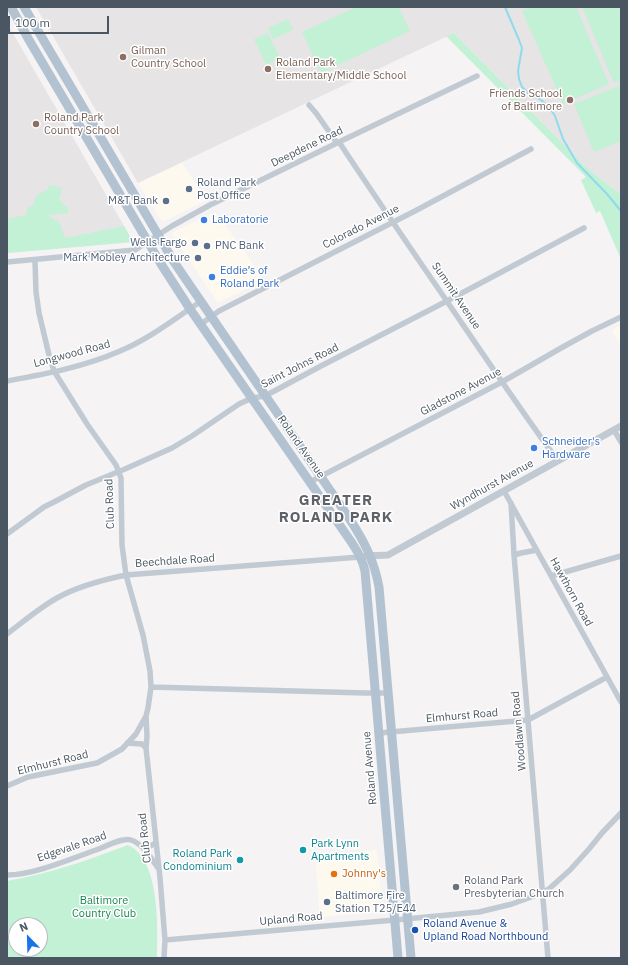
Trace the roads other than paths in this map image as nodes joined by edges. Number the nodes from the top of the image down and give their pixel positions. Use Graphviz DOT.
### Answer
graph roads {
  1 [pos="11,7"];
  2 [pos="24,7"];
  3 [pos="477,76"];
  4 [pos="309,105"];
  5 [pos="338,142"];
  6 [pos="531,149"];
  7 [pos="393,222"];
  8 [pos="584,228"];
  9 [pos="157,235"];
  10 [pos="147,242"];
  11 [pos="35,260"];
  12 [pos="7,262"];
  13 [pos="447,301"];
  14 [pos="200,302"];
  15 [pos="190,309"];
  16 [pos="211,317"];
  17 [pos="621,317"];
  18 [pos="201,324"];
  19 [pos="54,371"];
  20 [pos="7,381"];
  21 [pos="502,382"];
  22 [pos="265,396"];
  23 [pos="252,398"];
  24 [pos="618,428"];
  25 [pos="621,442"];
  26 [pos="558,461"];
  27 [pos="119,472"];
  28 [pos="321,476"];
  29 [pos="310,482"];
  30 [pos="504,491"];
  31 [pos="511,503"];
  32 [pos="7,534"];
  33 [pos="537,550"];
  34 [pos="514,555"];
  35 [pos="370,556"];
  36 [pos="621,556"];
  37 [pos="360,557"];
  38 [pos="126,575"];
  39 [pos="551,576"];
  40 [pos="7,634"];
  41 [pos="607,677"];
  42 [pos="151,687"];
  43 [pos="376,693"];
  44 [pos="388,693"];
  45 [pos="621,702"];
  46 [pos="146,716"];
  47 [pos="528,720"];
  48 [pos="392,732"];
  49 [pos="379,733"];
  50 [pos="127,743"];
  51 [pos="146,748"];
  52 [pos="7,786"];
  53 [pos="621,813"];
  54 [pos="156,843"];
  55 [pos="142,847"];
  56 [pos="159,869"];
  57 [pos="7,875"];
  58 [pos="542,893"];
  59 [pos="407,919"];
  60 [pos="395,920"];
  61 [pos="165,940"];
  62 [pos="164,958"];
  63 [pos="398,958"];
  64 [pos="411,958"];
  65 [pos="548,958"];
  1 -- 10 [label="main road, Roland Avenue"];
  2 -- 9 [label="main road, Roland Avenue"];
  3 -- 5 [label="street, Deepdene Road"];
  4 -- 5 [label="street, Summit Avenue"];
  5 -- 7 [label="street, Summit Avenue"];
  5 -- 9 [label="street, Deepdene Road"];
  6 -- 7 [label="street, Colorado Avenue"];
  7 -- 13 [label="street, Summit Avenue"];
  7 -- 16 [label="street, Colorado Avenue"];
  8 -- 13 [label="street, Saint Johns Road"];
  9 -- 10 [label="street, Deepdene Road"];
  9 -- 14 [label="main road, Roland Avenue"];
  10 -- 11 [label="street, Deepdene Road"];
  10 -- 15 [label="main road, Roland Avenue"];
  11 -- 12 [label="street, Deepdene Road"];
  11 -- 19 [label="street, Club Road"];
  13 -- 21 [label="street, Summit Avenue"];
  13 -- 22 [label="street, Saint Johns Road"];
  14 -- 15 [label="street, Longwood Road"];
  14 -- 16 [label="main road, Roland Avenue"];
  15 -- 18 [label="main road, Roland Avenue"];
  15 -- 19 [label="street, Longwood Road"];
  16 -- 18 [label="street, Colorado Avenue"];
  16 -- 22 [label="main road, Roland Avenue"];
  17 -- 21 [label="street, Gladstone Avenue"];
  18 -- 23 [label="main road, Roland Avenue"];
  19 -- 20 [label="street, Longwood Road"];
  19 -- 27 [label="street, Club Road"];
  21 -- 26 [label="street, Summit Avenue"];
  21 -- 28 [label="street, Gladstone Avenue"];
  22 -- 23 [label="street, Saint Johns Road"];
  22 -- 28 [label="main road, Roland Avenue"];
  23 -- 27 [label="street, Saint Johns Road"];
  23 -- 29 [label="main road, Roland Avenue"];
  24 -- 25 [label="street"];
  24 -- 26 [label="street, Wyndhurst Avenue"];
  26 -- 30 [label="street, Wyndhurst Avenue"];
  27 -- 32 [label="street, Saint Johns Road"];
  27 -- 38 [label="street, Club Road"];
  28 -- 29 [label="street, Gladstone Avenue"];
  28 -- 35 [label="main road, Roland Avenue"];
  29 -- 37 [label="main road, Roland Avenue"];
  30 -- 31 [label="street, Hawthorn Road"];
  30 -- 35 [label="street, Wyndhurst Avenue"];
  31 -- 33 [label="street, Hawthorn Road"];
  31 -- 34 [label="street, Woodlawn Road"];
  33 -- 34 [label="street"];
  33 -- 39 [label="street, Hawthorn Road"];
  34 -- 47 [label="street, Woodlawn Road"];
  35 -- 37 [label="street, Wyndhurst Avenue"];
  35 -- 44 [label="main road, Roland Avenue"];
  36 -- 39 [label="street"];
  37 -- 38 [label="street, Beechdale Road"];
  37 -- 43 [label="main road, Roland Avenue"];
  38 -- 40 [label="street, Beechdale Road"];
  38 -- 42 [label="street, Club Road"];
  39 -- 41 [label="street, Hawthorn Road"];
  41 -- 45 [label="street, Hawthorn Road"];
  41 -- 47 [label="street, Elmhurst Road"];
  42 -- 43 [label="street"];
  42 -- 46 [label="street, Club Road"];
  43 -- 44 [label="street"];
  43 -- 49 [label="main road, Roland Avenue"];
  44 -- 48 [label="main road, Roland Avenue"];
  46 -- 50 [label="street, Club Road"];
  46 -- 51 [label="street, Club Road"];
  47 -- 48 [label="street, Elmhurst Road"];
  47 -- 58 [label="street, Woodlawn Road"];
  48 -- 49 [label="street, Elmhurst Road"];
  48 -- 59 [label="main road, Roland Avenue"];
  49 -- 60 [label="main road, Roland Avenue"];
  50 -- 51 [label="street"];
  50 -- 52 [label="street, Elmhurst Road"];
  51 -- 54 [label="street, Club Road"];
  53 -- 58 [label="street, Upland Road"];
  54 -- 55 [label="street"];
  54 -- 56 [label="street, Club Road"];
  55 -- 56 [label="street"];
  55 -- 57 [label="street, Edgevale Road"];
  56 -- 61 [label="street, Club Road"];
  58 -- 59 [label="street, Upland Road"];
  58 -- 65 [label="street, Woodlawn Road"];
  59 -- 60 [label="street, Upland Road"];
  59 -- 64 [label="main road, Roland Avenue"];
  60 -- 61 [label="street, Upland Road"];
  60 -- 63 [label="main road, Roland Avenue"];
  61 -- 62 [label="street, Club Road"];
}
